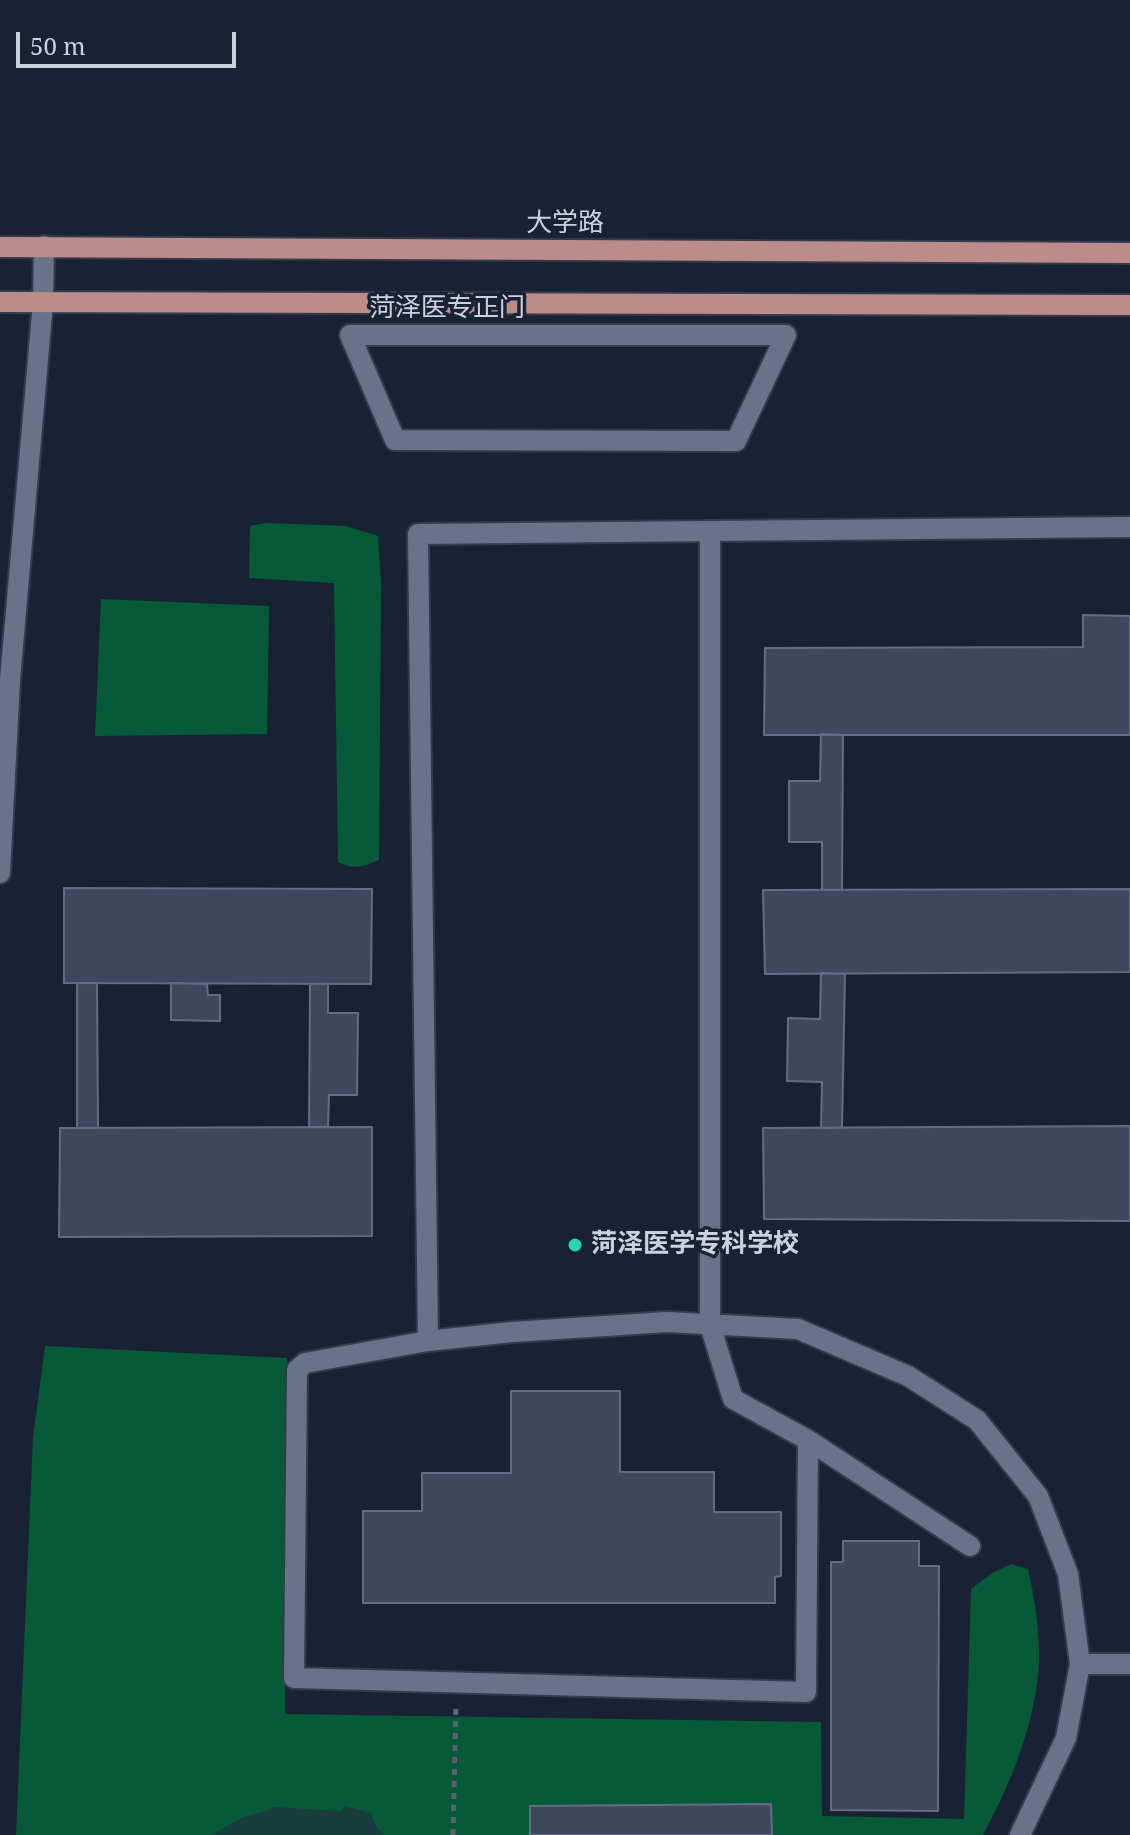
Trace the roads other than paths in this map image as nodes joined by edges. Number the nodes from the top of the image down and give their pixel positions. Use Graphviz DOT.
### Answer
graph roads {
  1 [pos="44,246"];
  2 [pos="0,247"];
  3 [pos="1130,253"];
  4 [pos="0,302"];
  5 [pos="43,302"];
  6 [pos="1130,305"];
  7 [pos="736,441"];
  8 [pos="1130,527"];
  9 [pos="710,531"];
  10 [pos="0,873"];
  11 [pos="710,1325"];
  12 [pos="428,1341"];
  13 [pos="808,1440"];
  14 [pos="970,1546"];
  15 [pos="1080,1664"];
  16 [pos="1130,1664"];
  17 [pos="1020,1835"];
  1 -- 2 [label="main road, 大学路"];
  1 -- 3 [label="main road, 大学路"];
  1 -- 5 [label="street"];
  4 -- 5 [label="main road"];
  5 -- 6 [label="main road"];
  5 -- 10 [label="street"];
  7 -- 7 [label="street, 菏泽医专正门"];
  8 -- 9 [label="street"];
  9 -- 11 [label="street"];
  9 -- 12 [label="street"];
  11 -- 12 [label="street"];
  11 -- 13 [label="street"];
  11 -- 15 [label="street"];
  12 -- 13 [label="street"];
  13 -- 14 [label="street"];
  15 -- 16 [label="street"];
  15 -- 17 [label="street"];
}
